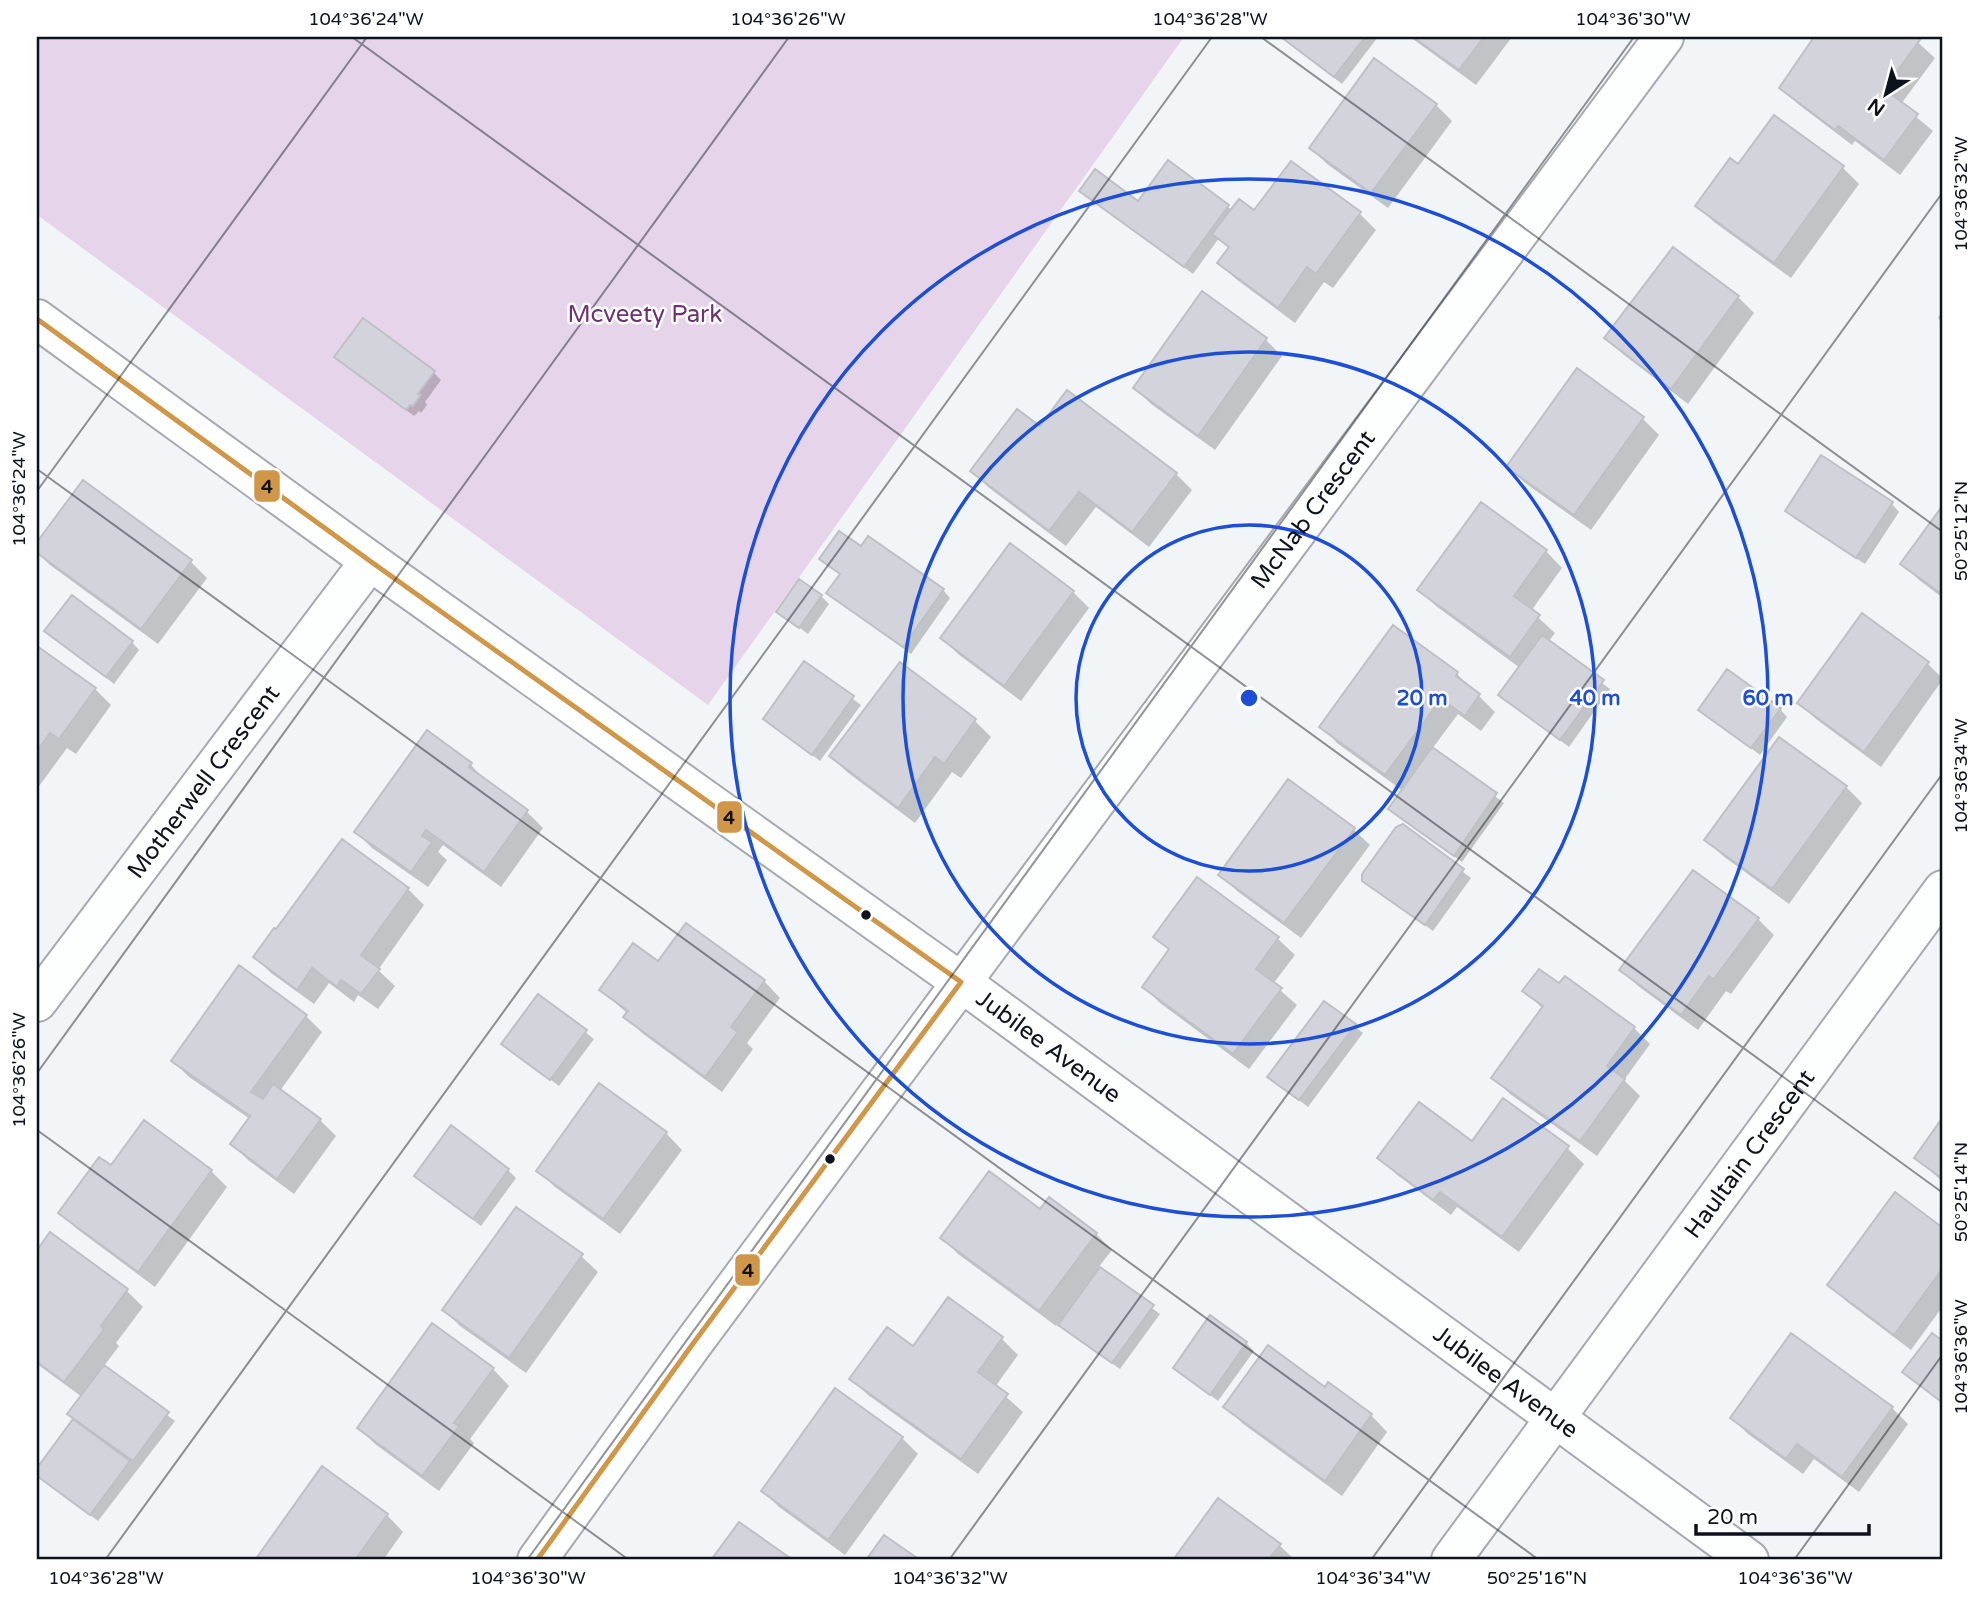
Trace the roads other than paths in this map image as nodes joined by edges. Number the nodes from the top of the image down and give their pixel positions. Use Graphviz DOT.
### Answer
graph roads {
  1 [pos="1664,37"];
  2 [pos="37,319"];
  3 [pos="370,561"];
  4 [pos="1943,890"];
  5 [pos="961,982"];
  6 [pos="37,1002"];
  7 [pos="1555,1418"];
  8 [pos="537,1560"];
  9 [pos="1451,1560"];
  10 [pos="1749,1560"];
  1 -- 5 [label="street, McNab Crescent"];
  2 -- 3 [label="street, Jubilee Avenue"];
  3 -- 5 [label="street, Jubilee Avenue"];
  3 -- 6 [label="street, Motherwell Crescent"];
  4 -- 7 [label="street, Haultain Crescent"];
  5 -- 7 [label="street, Jubilee Avenue"];
  5 -- 8 [label="street, McNab Crescent"];
  7 -- 9 [label="street, Haultain Crescent"];
  7 -- 10 [label="street, Jubilee Avenue"];
}
